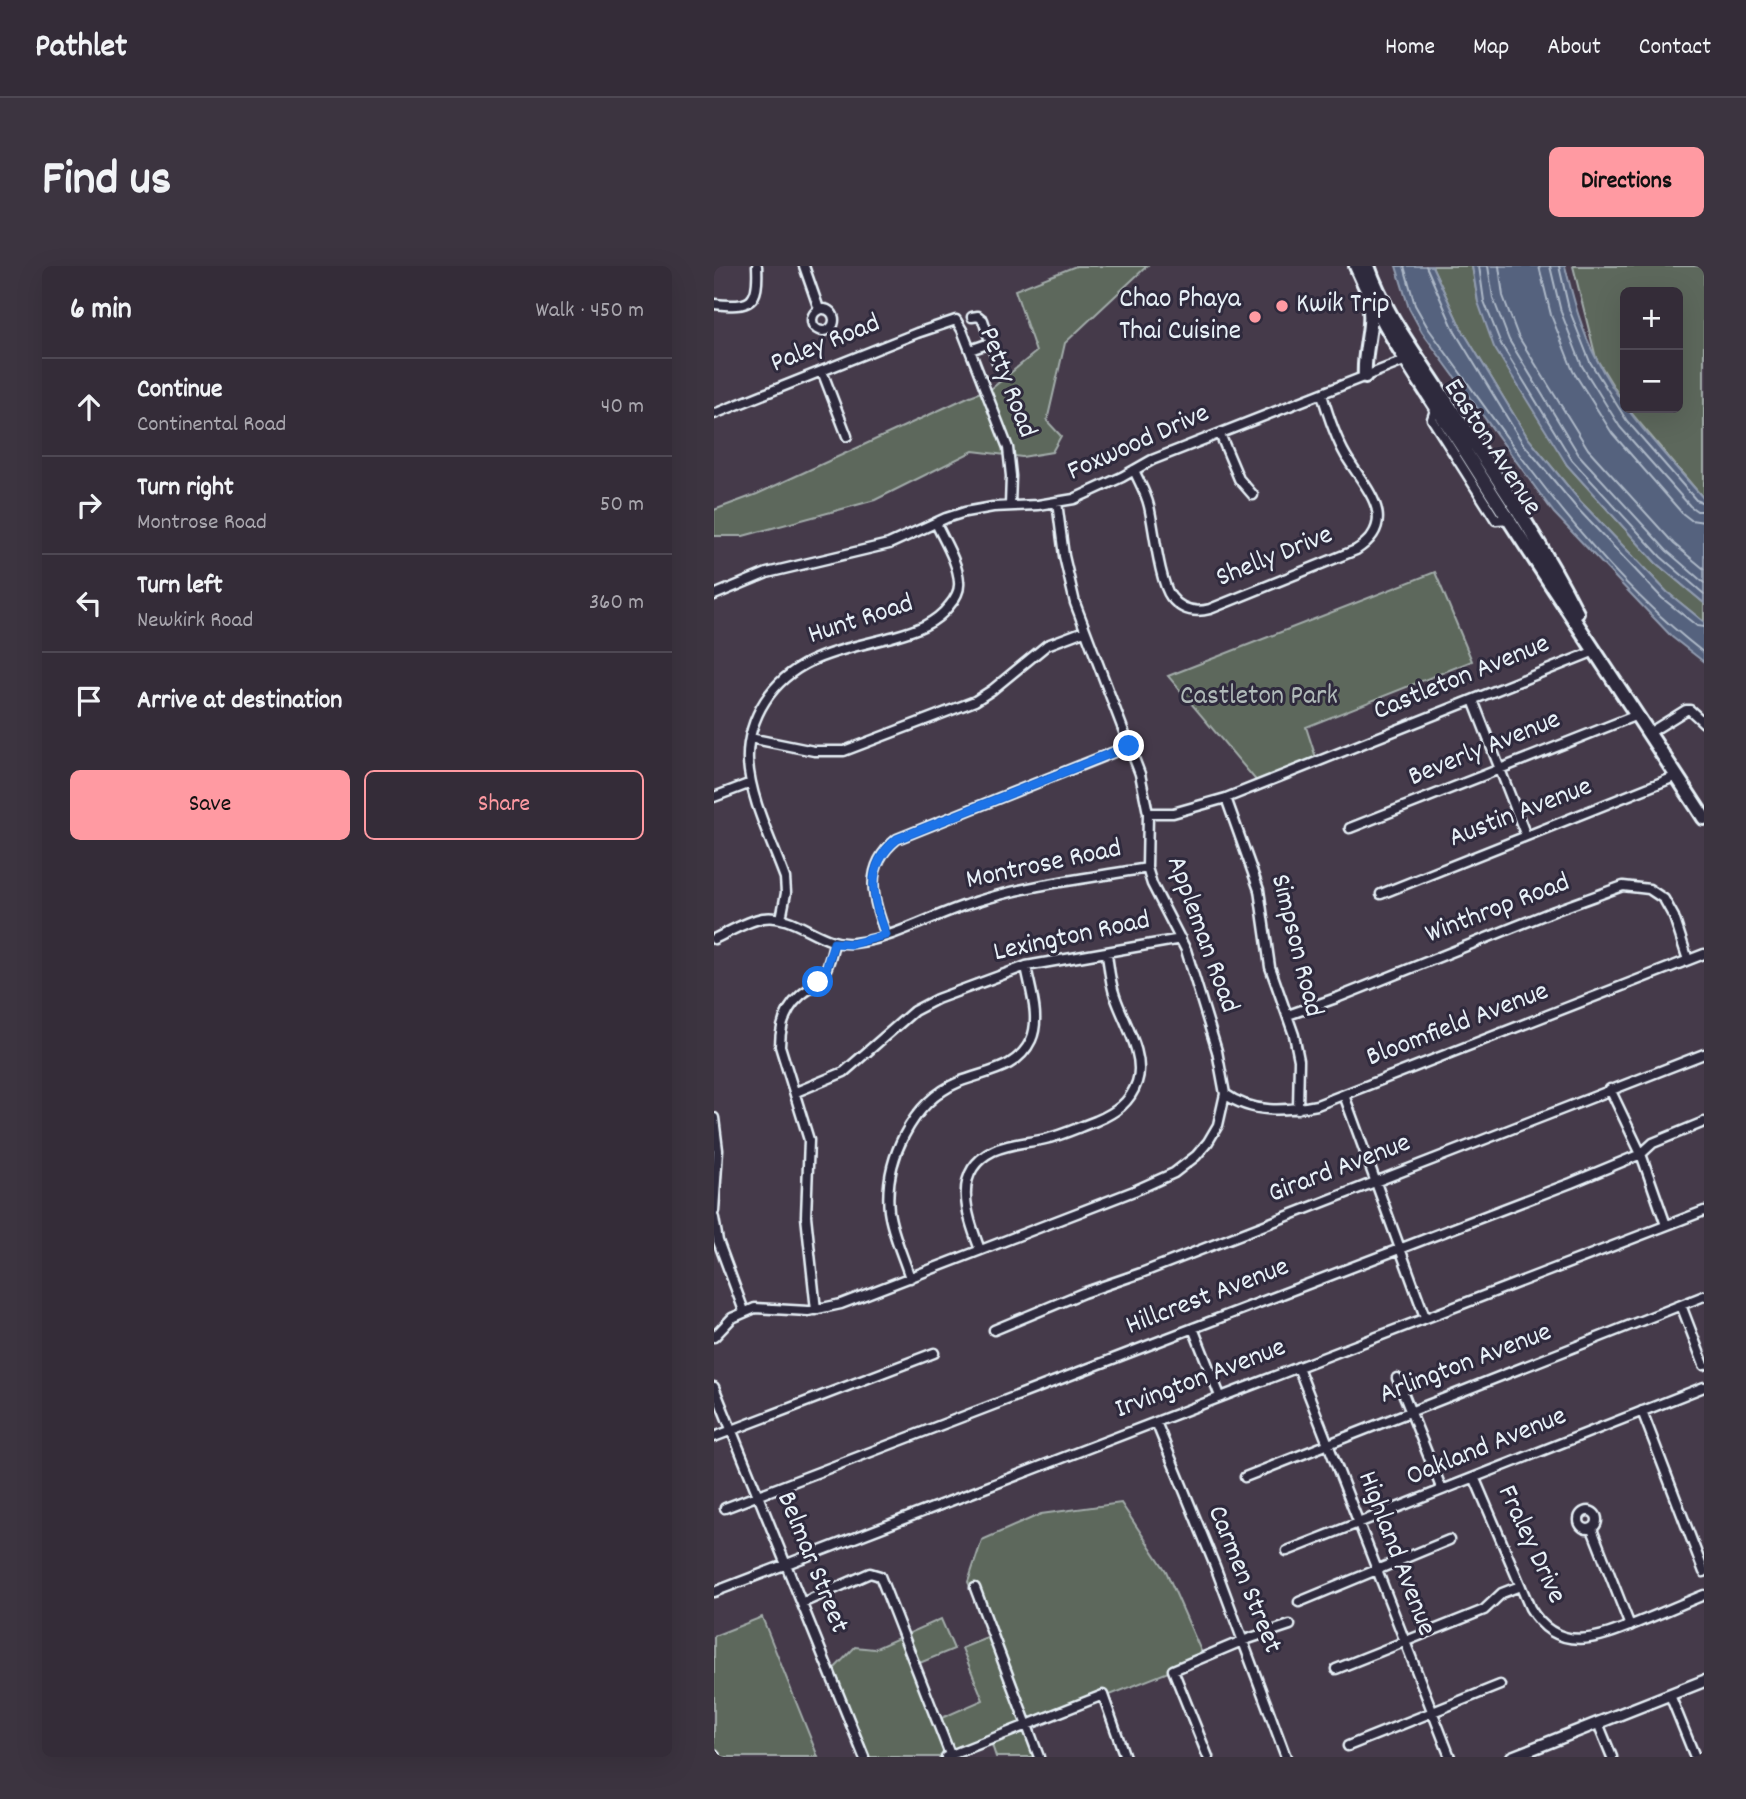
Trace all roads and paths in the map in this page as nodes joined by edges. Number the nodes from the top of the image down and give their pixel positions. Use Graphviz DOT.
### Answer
graph roads {
  1 [pos="757,266"];
  2 [pos="804,266"];
  3 [pos="1356,266"];
  4 [pos="1368,266"];
  5 [pos="1368,295"];
  6 [pos="714,304"];
  7 [pos="820,309"];
  8 [pos="972,317"];
  9 [pos="956,320"];
  10 [pos="990,343"];
  11 [pos="970,350"];
  12 [pos="1411,358"];
  13 [pos="996,362"];
  14 [pos="822,371"];
  15 [pos="1364,376"];
  16 [pos="1322,394"];
  17 [pos="1436,407"];
  18 [pos="714,414"];
  19 [pos="1220,434"];
  20 [pos="847,436"];
  21 [pos="1477,460"];
  22 [pos="1134,470"];
  23 [pos="1253,495"];
  24 [pos="1057,502"];
  25 [pos="1010,506"];
  26 [pos="1514,517"];
  27 [pos="936,523"];
  28 [pos="714,595"];
  29 [pos="1084,631"];
  30 [pos="1595,651"];
  31 [pos="1473,700"];
  32 [pos="1637,715"];
  33 [pos="1704,723"];
  34 [pos="1649,733"];
  35 [pos="750,738"];
  36 [pos="1129,746"];
  37 [pos="1500,769"];
  38 [pos="1677,776"];
  39 [pos="751,783"];
  40 [pos="714,797"];
  41 [pos="1226,798"];
  42 [pos="1148,813"];
  43 [pos="1704,818"];
  44 [pos="1350,828"];
  45 [pos="1526,836"];
  46 [pos="1147,868"];
  47 [pos="1381,894"];
  48 [pos="781,919"];
  49 [pos="886,935"];
  50 [pos="714,939"];
  51 [pos="1181,939"];
  52 [pos="834,943"];
  53 [pos="1107,954"];
  54 [pos="1704,954"];
  55 [pos="1688,960"];
  56 [pos="1026,966"];
  57 [pos="1287,1015"];
  58 [pos="1704,1054"];
  59 [pos="1610,1089"];
  60 [pos="796,1092"];
  61 [pos="1225,1094"];
  62 [pos="1344,1095"];
  63 [pos="1298,1109"];
  64 [pos="714,1118"];
  65 [pos="1704,1122"];
  66 [pos="1641,1154"];
  67 [pos="1376,1181"];
  68 [pos="714,1211"];
  69 [pos="1704,1211"];
  70 [pos="714,1218"];
  71 [pos="1666,1225"];
  72 [pos="1402,1248"];
  73 [pos="980,1250"];
  74 [pos="718,1251"];
  75 [pos="910,1278"];
  76 [pos="1704,1296"];
  77 [pos="1681,1305"];
  78 [pos="816,1310"];
  79 [pos="744,1311"];
  80 [pos="1425,1317"];
  81 [pos="1193,1328"];
  82 [pos="994,1330"];
  83 [pos="714,1337"];
  84 [pos="934,1353"];
  85 [pos="1704,1365"];
  86 [pos="1298,1367"];
  87 [pos="1397,1378"];
  88 [pos="714,1387"];
  89 [pos="1704,1388"];
  90 [pos="1220,1396"];
  91 [pos="1642,1411"];
  92 [pos="1410,1412"];
  93 [pos="1156,1422"];
  94 [pos="732,1430"];
  95 [pos="714,1437"];
  96 [pos="1327,1443"];
  97 [pos="1245,1477"];
  98 [pos="1475,1479"];
  99 [pos="1442,1490"];
  100 [pos="760,1496"];
  101 [pos="725,1508"];
  102 [pos="1358,1524"];
  103 [pos="1592,1528"];
  104 [pos="1449,1540"];
  105 [pos="1287,1551"];
  106 [pos="787,1564"];
  107 [pos="1377,1570"];
  108 [pos="1704,1572"];
  109 [pos="1520,1586"];
  110 [pos="975,1588"];
  111 [pos="714,1592"];
  112 [pos="1704,1595"];
  113 [pos="1300,1602"];
  114 [pos="802,1603"];
  115 [pos="1290,1625"];
  116 [pos="1630,1626"];
  117 [pos="1404,1641"];
  118 [pos="1242,1642"];
  119 [pos="1336,1669"];
  120 [pos="1704,1681"];
  121 [pos="1500,1685"];
  122 [pos="1670,1695"];
  123 [pos="1432,1712"];
  124 [pos="1598,1723"];
  125 [pos="1026,1726"];
  126 [pos="1348,1746"];
  127 [pos="949,1756"];
  128 [pos="864,1757"];
  129 [pos="1039,1757"];
  130 [pos="1125,1757"];
  131 [pos="1208,1757"];
  132 [pos="1286,1757"];
  133 [pos="1450,1757"];
  134 [pos="1512,1757"];
  135 [pos="1612,1757"];
  136 [pos="1695,1757"];
  1 -- 6 [label="street"];
  2 -- 7 [label="street"];
  3 -- 5 [label="main road, Easton Avenue"];
  4 -- 12 [label="main road, Easton Avenue"];
  5 -- 12 [label="main road, Easton Avenue"];
  5 -- 15 [label="main road"];
  8 -- 10 [label="street"];
  9 -- 11 [label="street, Petty Road"];
  9 -- 14 [label="street, Paley Road"];
  10 -- 11 [label="street"];
  10 -- 13 [label="street"];
  11 -- 25 [label="street, Petty Road"];
  12 -- 15 [label="street, Foxwood Drive"];
  12 -- 17 [label="main road, Easton Avenue"];
  12 -- 21 [label="main road, Easton Avenue"];
  14 -- 18 [label="street, Paley Road"];
  14 -- 20 [label="street"];
  15 -- 16 [label="street, Foxwood Drive"];
  16 -- 19 [label="street, Foxwood Drive"];
  16 -- 22 [label="street, Shelly Drive"];
  17 -- 21 [label="main road, Easton Avenue"];
  17 -- 26 [label="street"];
  19 -- 22 [label="street, Foxwood Drive"];
  19 -- 23 [label="street"];
  21 -- 26 [label="main road, Easton Avenue"];
  22 -- 24 [label="street, Foxwood Drive"];
  24 -- 25 [label="street, Foxwood Drive"];
  24 -- 29 [label="street, Appleman Road"];
  25 -- 27 [label="street, Foxwood Drive"];
  26 -- 30 [label="main road, Easton Avenue"];
  27 -- 28 [label="street, Foxwood Drive"];
  27 -- 35 [label="street, Hunt Road"];
  29 -- 35 [label="street"];
  29 -- 36 [label="street, Appleman Road"];
  30 -- 31 [label="street, Castleton Avenue"];
  30 -- 32 [label="main road, Easton Avenue"];
  31 -- 37 [label="street"];
  31 -- 41 [label="street, Castleton Avenue"];
  32 -- 34 [label="main road, Easton Avenue"];
  32 -- 37 [label="street, Beverly Avenue"];
  33 -- 34 [label="street"];
  34 -- 38 [label="main road, Easton Avenue"];
  35 -- 39 [label="street, Hunt Road"];
  36 -- 42 [label="street, Appleman Road"];
  36 -- 49 [label="street"];
  37 -- 44 [label="street, Beverly Avenue"];
  37 -- 45 [label="street"];
  38 -- 43 [label="main road, Easton Avenue"];
  38 -- 45 [label="street, Austin Avenue"];
  39 -- 40 [label="street"];
  39 -- 48 [label="street, Hunt Road"];
  41 -- 42 [label="street, Castleton Avenue"];
  41 -- 57 [label="street, Simpson Road"];
  42 -- 46 [label="street, Appleman Road"];
  45 -- 47 [label="street, Austin Avenue"];
  46 -- 49 [label="street, Montrose Road"];
  46 -- 51 [label="street, Appleman Road"];
  48 -- 50 [label="street"];
  48 -- 52 [label="street, Montrose Road"];
  49 -- 52 [label="street, Montrose Road"];
  51 -- 53 [label="street, Lexington Road"];
  51 -- 61 [label="street, Appleman Road"];
  52 -- 60 [label="street"];
  53 -- 56 [label="street, Lexington Road"];
  53 -- 73 [label="street"];
  54 -- 55 [label="street, Bloomfield Avenue"];
  55 -- 57 [label="street, Winthrop Road"];
  55 -- 62 [label="street, Bloomfield Avenue"];
  56 -- 60 [label="street, Lexington Road"];
  56 -- 75 [label="street"];
  57 -- 63 [label="street, Simpson Road"];
  58 -- 59 [label="street, Girard Avenue"];
  59 -- 66 [label="street"];
  59 -- 67 [label="street, Girard Avenue"];
  60 -- 78 [label="street"];
  61 -- 63 [label="street, Bloomfield Avenue"];
  61 -- 73 [label="street, Appleman Road"];
  62 -- 63 [label="street, Bloomfield Avenue"];
  62 -- 67 [label="street"];
  64 -- 68 [label="street"];
  65 -- 66 [label="street, Hillcrest Avenue"];
  66 -- 71 [label="street"];
  66 -- 72 [label="street, Hillcrest Avenue"];
  67 -- 72 [label="street"];
  67 -- 82 [label="street, Girard Avenue"];
  69 -- 71 [label="street, Irvington Avenue"];
  70 -- 74 [label="street"];
  71 -- 80 [label="street, Irvington Avenue"];
  72 -- 80 [label="street"];
  72 -- 81 [label="street, Hillcrest Avenue"];
  73 -- 75 [label="street, Appleman Road"];
  74 -- 79 [label="street"];
  75 -- 78 [label="street, Appleman Road"];
  76 -- 77 [label="street, Arlington Avenue"];
  77 -- 85 [label="street"];
  77 -- 92 [label="street, Arlington Avenue"];
  78 -- 79 [label="street, Appleman Road"];
  79 -- 83 [label="street"];
  80 -- 86 [label="street, Irvington Avenue"];
  81 -- 90 [label="street"];
  81 -- 100 [label="street, Hillcrest Avenue"];
  84 -- 94 [label="street"];
  86 -- 90 [label="street, Irvington Avenue"];
  86 -- 96 [label="street, Highland Avenue"];
  87 -- 92 [label="street"];
  88 -- 94 [label="street, Belmar Street"];
  89 -- 91 [label="street, Oakland Avenue"];
  90 -- 93 [label="street, Irvington Avenue"];
  91 -- 98 [label="street, Oakland Avenue"];
  91 -- 108 [label="street"];
  92 -- 96 [label="street, Arlington Avenue"];
  92 -- 99 [label="street"];
  93 -- 106 [label="street, Irvington Avenue"];
  93 -- 118 [label="street, Carmen Street"];
  94 -- 95 [label="street"];
  94 -- 100 [label="street, Belmar Street"];
  96 -- 97 [label="street, Arlington Avenue"];
  96 -- 102 [label="street, Highland Avenue"];
  98 -- 99 [label="street, Oakland Avenue"];
  98 -- 109 [label="street, Fraley Drive"];
  99 -- 102 [label="street, Oakland Avenue"];
  100 -- 101 [label="street, Hillcrest Avenue"];
  100 -- 106 [label="street, Belmar Street"];
  102 -- 105 [label="street, Oakland Avenue"];
  102 -- 107 [label="street, Highland Avenue"];
  103 -- 116 [label="street"];
  104 -- 107 [label="street"];
  106 -- 111 [label="street, Irvington Avenue"];
  106 -- 114 [label="street, Belmar Street"];
  107 -- 113 [label="street"];
  107 -- 117 [label="street, Highland Avenue"];
  109 -- 116 [label="street, Fraley Drive"];
  109 -- 117 [label="street"];
  110 -- 125 [label="street"];
  112 -- 116 [label="street, Fraley Drive"];
  114 -- 127 [label="street"];
  114 -- 128 [label="street, Belmar Street"];
  115 -- 118 [label="street"];
  117 -- 119 [label="street"];
  117 -- 123 [label="street, Highland Avenue"];
  118 -- 131 [label="street"];
  118 -- 132 [label="street, Carmen Street"];
  120 -- 122 [label="street"];
  121 -- 123 [label="street"];
  122 -- 124 [label="street"];
  122 -- 136 [label="street"];
  123 -- 126 [label="street"];
  123 -- 133 [label="street, Highland Avenue"];
  124 -- 134 [label="street"];
  124 -- 135 [label="street"];
  125 -- 127 [label="street"];
  125 -- 129 [label="street"];
  125 -- 130 [label="street"];
}
